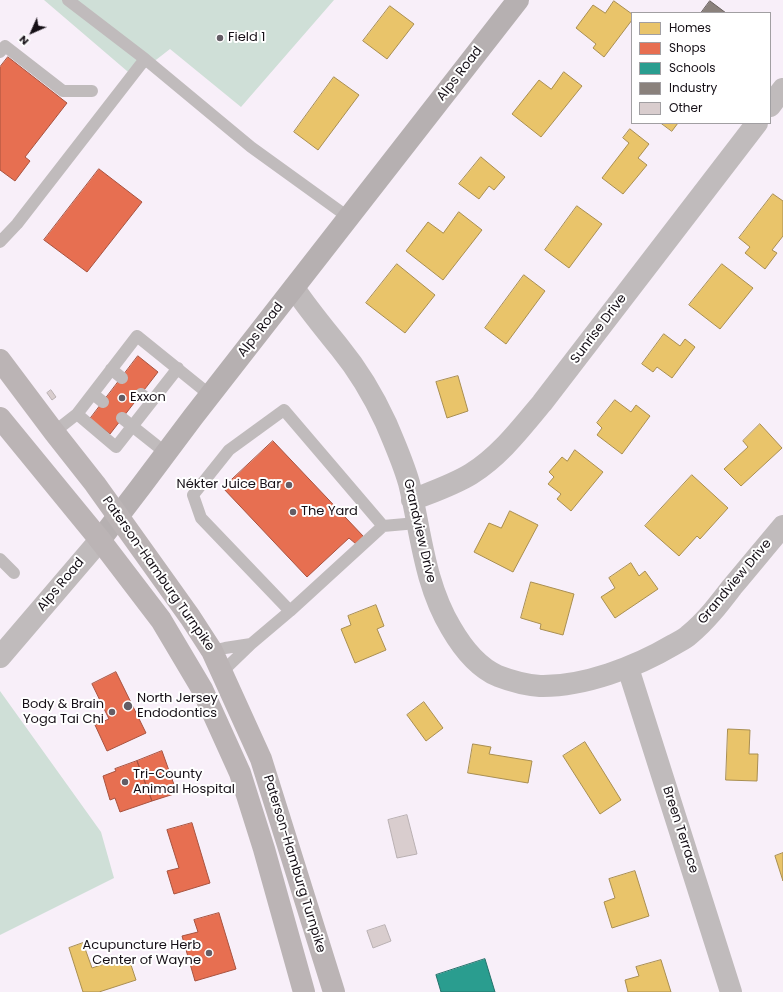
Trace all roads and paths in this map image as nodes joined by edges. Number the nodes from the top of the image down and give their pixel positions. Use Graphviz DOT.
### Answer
graph roads {
  1 [pos="68,0"];
  2 [pos="518,0"];
  3 [pos="0,52"];
  4 [pos="145,59"];
  5 [pos="783,88"];
  6 [pos="92,92"];
  7 [pos="771,105"];
  8 [pos="756,124"];
  9 [pos="348,217"];
  10 [pos="0,242"];
  11 [pos="294,288"];
  12 [pos="0,360"];
  13 [pos="178,368"];
  14 [pos="111,369"];
  15 [pos="122,378"];
  16 [pos="93,394"];
  17 [pos="141,394"];
  18 [pos="210,395"];
  19 [pos="103,402"];
  20 [pos="151,402"];
  21 [pos="77,414"];
  22 [pos="0,418"];
  23 [pos="122,418"];
  24 [pos="132,426"];
  25 [pos="54,432"];
  26 [pos="166,453"];
  27 [pos="412,500"];
  28 [pos="118,517"];
  29 [pos="417,523"];
  30 [pos="383,526"];
  31 [pos="783,526"];
  32 [pos="100,540"];
  33 [pos="0,559"];
  34 [pos="14,573"];
  35 [pos="290,611"];
  36 [pos="251,644"];
  37 [pos="212,651"];
  38 [pos="0,657"];
  39 [pos="628,668"];
  40 [pos="222,672"];
  41 [pos="299,991"];
  42 [pos="334,992"];
  43 [pos="731,992"];
  1 -- 4 [label="lane"];
  2 -- 9 [label="main road, Alps Road"];
  3 -- 6 [label="lane"];
  4 -- 9 [label="lane"];
  4 -- 10 [label="lane"];
  5 -- 7 [label="street"];
  8 -- 27 [label="street, Sunrise Drive"];
  9 -- 11 [label="main road, Alps Road"];
  11 -- 18 [label="main road, Alps Road"];
  11 -- 27 [label="street, Grandview Drive"];
  12 -- 25 [label="main road, Paterson-Hamburg Turnpike"];
  13 -- 14 [label="lane"];
  13 -- 18 [label="lane"];
  13 -- 20 [label="lane"];
  14 -- 15 [label="lane"];
  14 -- 16 [label="lane"];
  16 -- 19 [label="lane"];
  16 -- 21 [label="lane"];
  17 -- 20 [label="lane"];
  18 -- 26 [label="main road, Alps Road"];
  20 -- 24 [label="lane"];
  21 -- 24 [label="lane"];
  21 -- 25 [label="lane"];
  22 -- 32 [label="main road, Paterson-Hamburg Turnpike"];
  23 -- 24 [label="lane"];
  24 -- 26 [label="lane"];
  25 -- 28 [label="main road, Paterson-Hamburg Turnpike"];
  26 -- 28 [label="main road, Alps Road"];
  27 -- 29 [label="street, Grandview Drive"];
  28 -- 32 [label="main road, Alps Road"];
  28 -- 37 [label="main road, Paterson-Hamburg Turnpike"];
  29 -- 30 [label="lane"];
  29 -- 39 [label="street, Grandview Drive"];
  30 -- 35 [label="lane"];
  30 -- 35 [label="lane"];
  31 -- 39 [label="street, Grandview Drive"];
  32 -- 38 [label="street, Alps Road"];
  32 -- 41 [label="main road, Paterson-Hamburg Turnpike"];
  33 -- 34 [label="lane"];
  35 -- 36 [label="lane"];
  36 -- 37 [label="lane"];
  36 -- 40 [label="lane"];
  37 -- 40 [label="main road, Paterson-Hamburg Turnpike"];
  39 -- 43 [label="street, Breen Terrace"];
  40 -- 42 [label="main road, Paterson-Hamburg Turnpike"];
}
